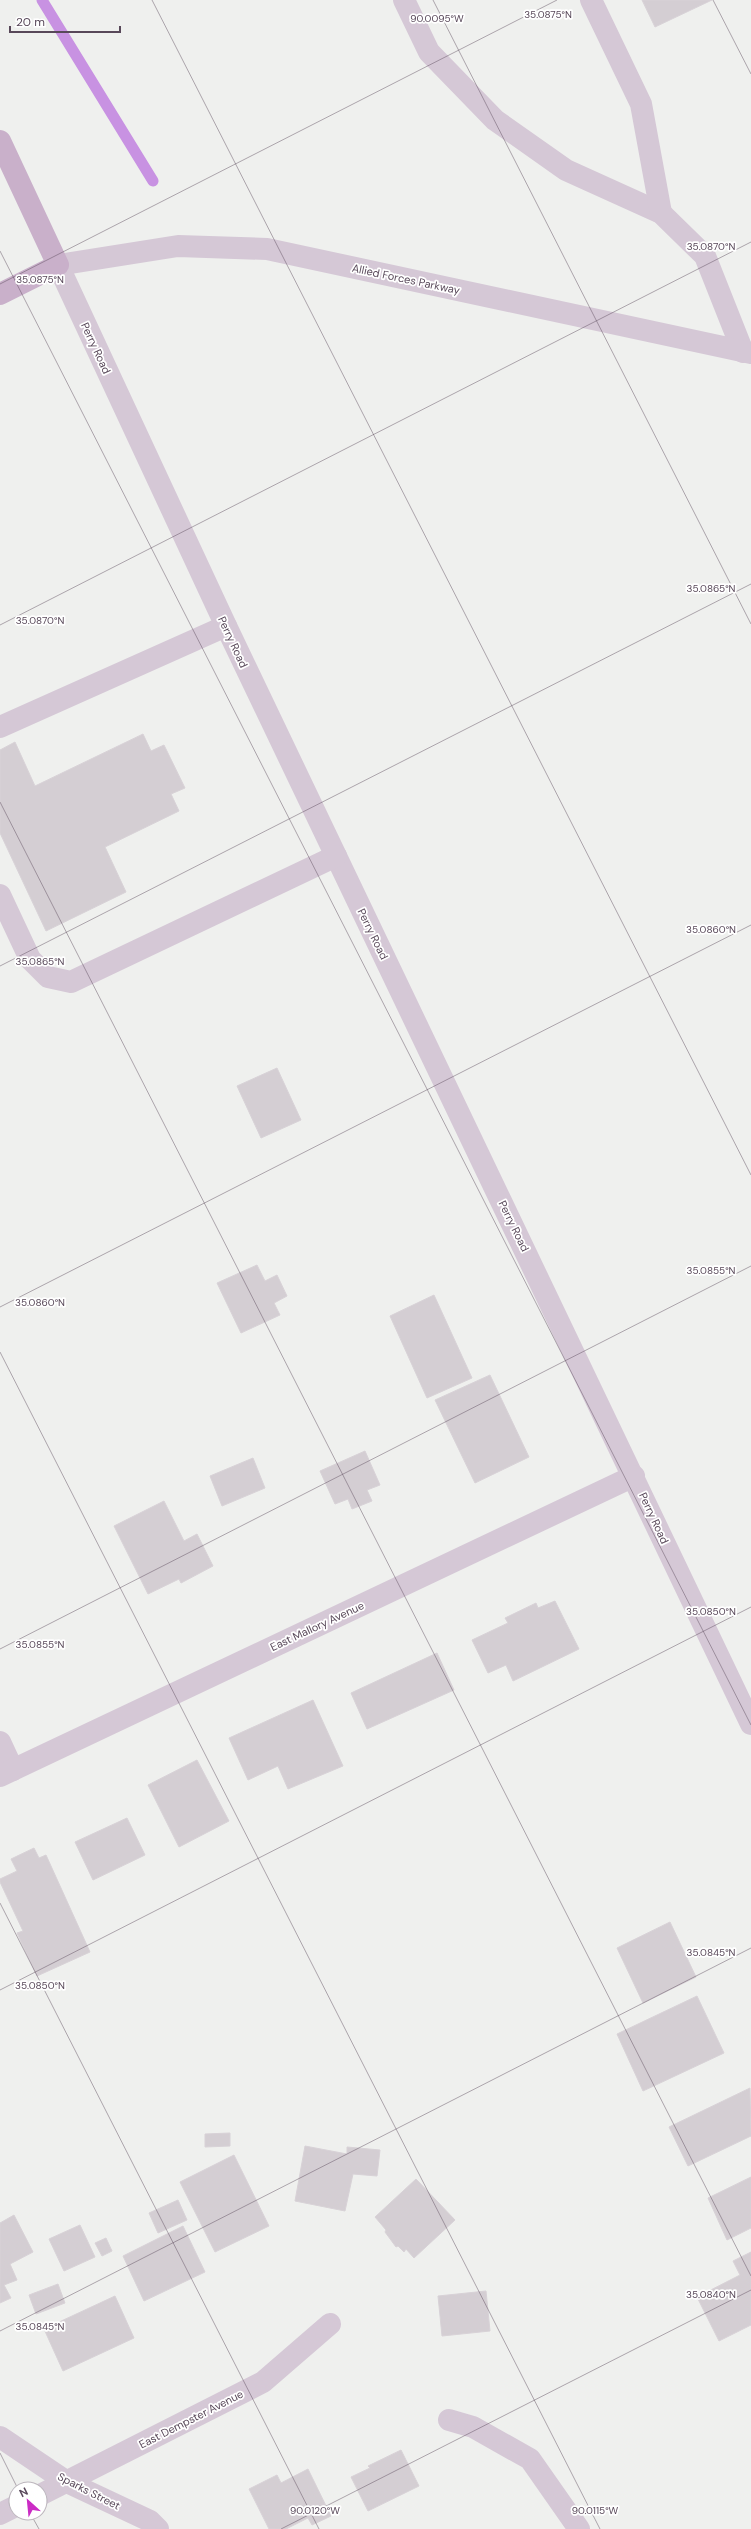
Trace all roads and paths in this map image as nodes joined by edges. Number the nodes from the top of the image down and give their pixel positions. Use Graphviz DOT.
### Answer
graph roads {
  1 [pos="404,0"];
  2 [pos="591,0"];
  3 [pos="0,141"];
  4 [pos="661,213"];
  5 [pos="58,265"];
  6 [pos="0,294"];
  7 [pos="747,352"];
  8 [pos="226,626"];
  9 [pos="0,727"];
  10 [pos="336,856"];
  11 [pos="0,895"];
  12 [pos="634,1476"];
  13 [pos="751,1724"];
  14 [pos="0,1742"];
  15 [pos="6,1773"];
  16 [pos="330,2324"];
  17 [pos="449,2420"];
  18 [pos="0,2437"];
  19 [pos="67,2482"];
  20 [pos="48,2491"];
  21 [pos="158,2529"];
  22 [pos="579,2529"];
  1 -- 4 [label="street"];
  2 -- 4 [label="street"];
  3 -- 5 [label="main road, Perry Road"];
  4 -- 7 [label="street"];
  5 -- 6 [label="main road"];
  5 -- 7 [label="street, Allied Forces Parkway"];
  5 -- 8 [label="street, Perry Road"];
  8 -- 9 [label="street"];
  8 -- 10 [label="street, Perry Road"];
  10 -- 11 [label="street"];
  10 -- 12 [label="street, Perry Road"];
  12 -- 13 [label="street, Perry Road"];
  12 -- 15 [label="street, East Mallory Avenue"];
  14 -- 15 [label="street"];
  16 -- 19 [label="street, East Dempster Avenue"];
  17 -- 22 [label="street"];
  18 -- 19 [label="street, Sparks Street"];
  19 -- 20 [label="street, East Dempster Avenue"];
  19 -- 21 [label="street, Sparks Street"];
}
